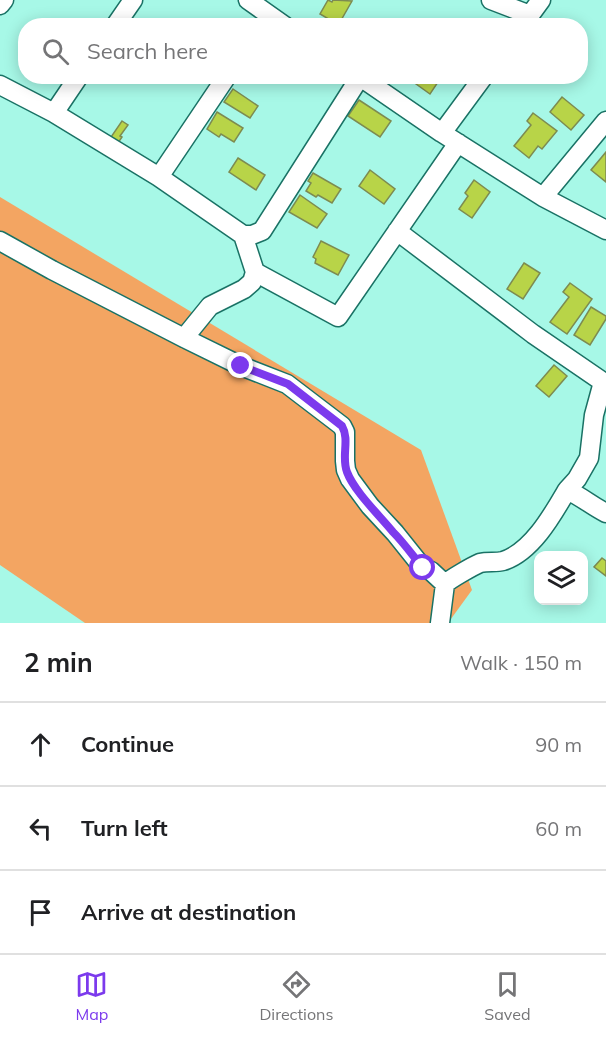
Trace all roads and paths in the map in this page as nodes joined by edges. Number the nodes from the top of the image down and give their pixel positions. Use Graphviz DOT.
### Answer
graph roads {
  1 [pos="4,0"];
  2 [pos="133,0"];
  3 [pos="248,0"];
  4 [pos="491,0"];
  5 [pos="0,5"];
  6 [pos="531,13"];
  7 [pos="121,18"];
  8 [pos="263,18"];
  9 [pos="73,84"];
  10 [pos="222,84"];
  11 [pos="356,84"];
  12 [pos="370,84"];
  13 [pos="478,84"];
  14 [pos="0,85"];
  15 [pos="54,112"];
  16 [pos="606,121"];
  17 [pos="442,133"];
  18 [pos="458,143"];
  19 [pos="159,177"];
  20 [pos="543,197"];
  21 [pos="606,230"];
  22 [pos="397,231"];
  23 [pos="243,235"];
  24 [pos="0,241"];
  25 [pos="255,272"];
  26 [pos="184,338"];
  27 [pos="605,383"];
  28 [pos="567,490"];
  29 [pos="606,513"];
  30 [pos="445,584"];
  31 [pos="440,623"];
  1 -- 5 [label="street"];
  2 -- 7 [label="street"];
  3 -- 8 [label="street"];
  4 -- 6 [label="street"];
  9 -- 15 [label="street"];
  10 -- 19 [label="street"];
  11 -- 23 [label="street"];
  12 -- 17 [label="street"];
  13 -- 17 [label="street"];
  14 -- 15 [label="street"];
  15 -- 19 [label="street"];
  16 -- 20 [label="street"];
  17 -- 18 [label="street"];
  18 -- 20 [label="street"];
  18 -- 22 [label="street"];
  19 -- 23 [label="street"];
  20 -- 21 [label="street"];
  22 -- 25 [label="street"];
  22 -- 27 [label="street"];
  23 -- 25 [label="street"];
  24 -- 26 [label="street"];
  25 -- 26 [label="street"];
  26 -- 30 [label="street"];
  27 -- 28 [label="street"];
  28 -- 29 [label="street"];
  28 -- 30 [label="street"];
  30 -- 31 [label="street"];
}
